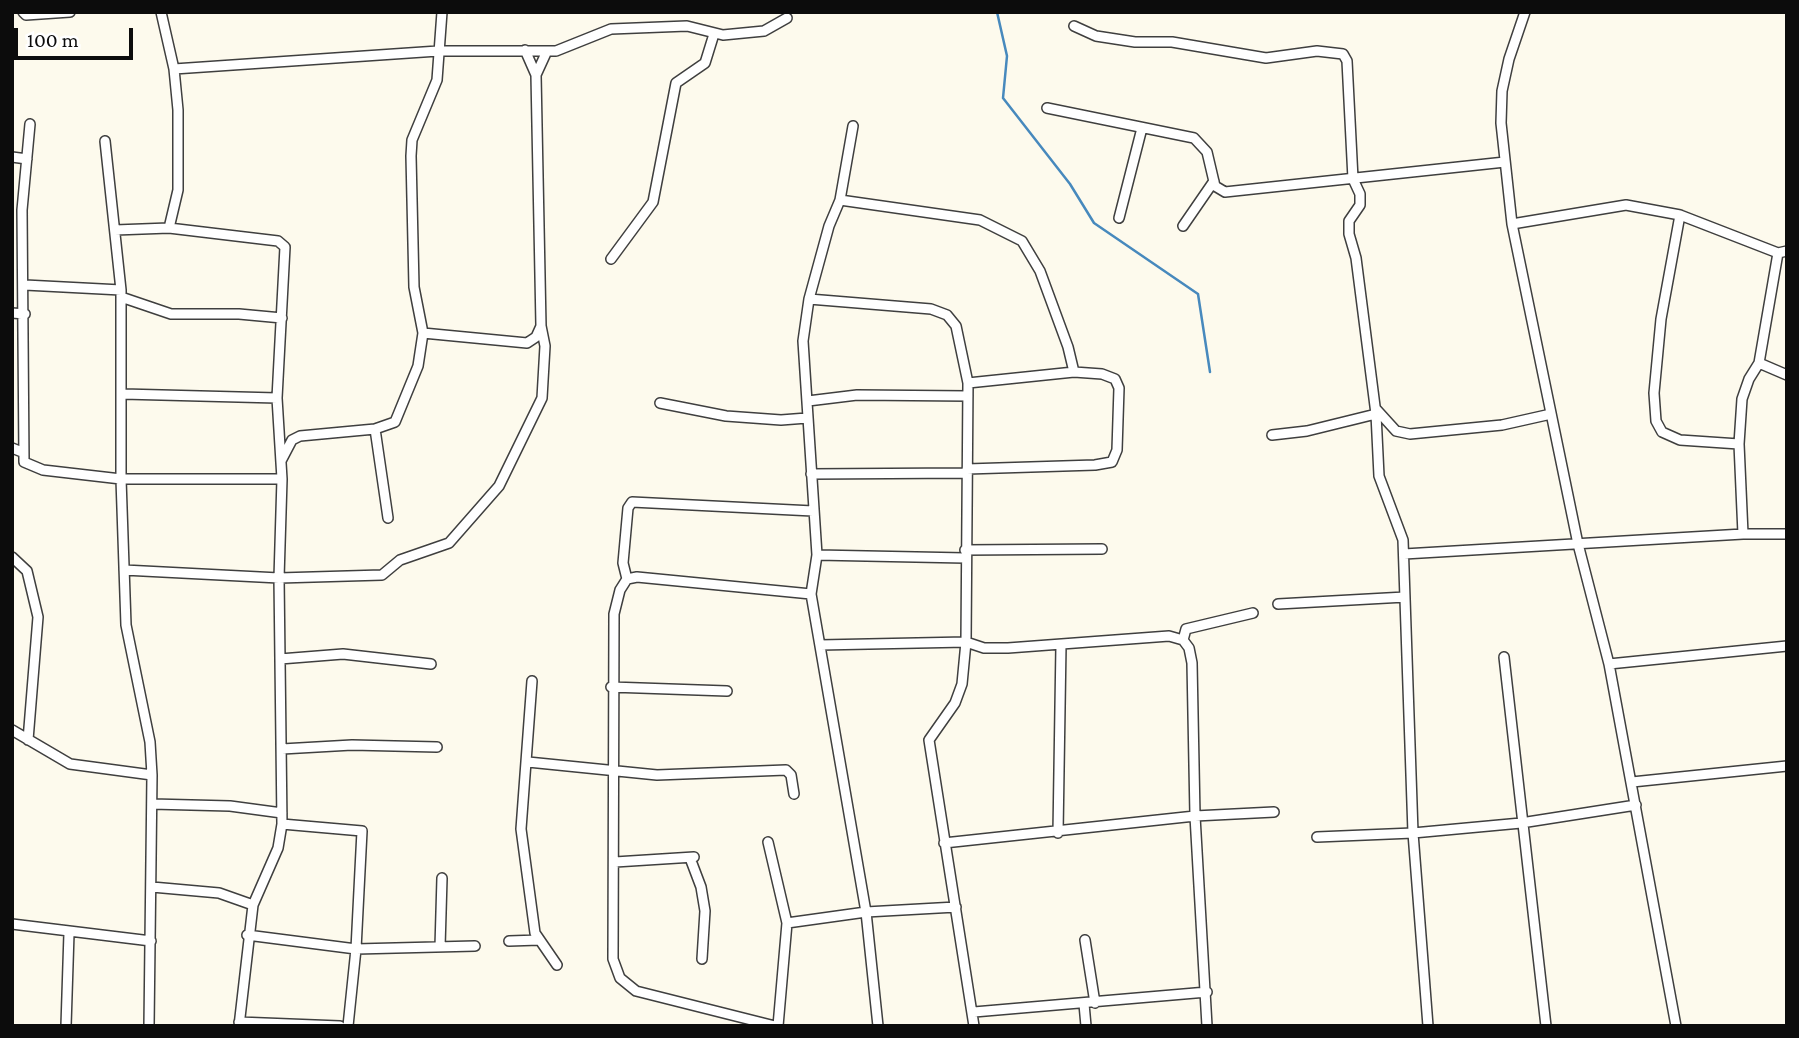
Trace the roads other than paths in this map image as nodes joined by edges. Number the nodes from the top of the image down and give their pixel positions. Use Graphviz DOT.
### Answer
graph roads {
  1 [pos="23,12"];
  2 [pos="70,12"];
  3 [pos="161,12"];
  4 [pos="442,12"];
  5 [pos="1525,12"];
  6 [pos="787,18"];
  7 [pos="1074,26"];
  8 [pos="715,34"];
  9 [pos="525,50"];
  10 [pos="438,51"];
  11 [pos="547,51"];
  12 [pos="174,69"];
  13 [pos="536,75"];
  14 [pos="1047,108"];
  15 [pos="30,124"];
  16 [pos="853,125"];
  17 [pos="1142,128"];
  18 [pos="105,141"];
  19 [pos="12,157"];
  20 [pos="27,159"];
  21 [pos="1504,162"];
  22 [pos="1353,179"];
  23 [pos="1214,181"];
  24 [pos="840,200"];
  25 [pos="1680,215"];
  26 [pos="1119,218"];
  27 [pos="1512,224"];
  28 [pos="1183,226"];
  29 [pos="169,228"];
  30 [pos="115,230"];
  31 [pos="1782,252"];
  32 [pos="611,259"];
  33 [pos="25,285"];
  34 [pos="121,294"];
  35 [pos="809,299"];
  36 [pos="12,313"];
  37 [pos="25,314"];
  38 [pos="282,318"];
  39 [pos="541,326"];
  40 [pos="423,333"];
  41 [pos="1759,363"];
  42 [pos="1074,372"];
  43 [pos="1787,375"];
  44 [pos="968,383"];
  45 [pos="123,394"];
  46 [pos="968,396"];
  47 [pos="277,398"];
  48 [pos="808,401"];
  49 [pos="660,403"];
  50 [pos="1376,411"];
  51 [pos="1551,414"];
  52 [pos="807,418"];
  53 [pos="375,429"];
  54 [pos="1272,435"];
  55 [pos="1739,444"];
  56 [pos="12,448"];
  57 [pos="22,452"];
  58 [pos="280,463"];
  59 [pos="966,471"];
  60 [pos="811,474"];
  61 [pos="121,479"];
  62 [pos="282,479"];
  63 [pos="813,511"];
  64 [pos="388,518"];
  65 [pos="1743,534"];
  66 [pos="1787,534"];
  67 [pos="1578,544"];
  68 [pos="1102,549"];
  69 [pos="965,554"];
  70 [pos="817,555"];
  71 [pos="1404,555"];
  72 [pos="12,557"];
  73 [pos="124,570"];
  74 [pos="279,578"];
  75 [pos="627,579"];
  76 [pos="811,594"];
  77 [pos="1405,597"];
  78 [pos="1278,604"];
  79 [pos="1253,612"];
  80 [pos="1183,640"];
  81 [pos="966,642"];
  82 [pos="820,645"];
  83 [pos="1060,645"];
  84 [pos="1787,646"];
  85 [pos="1504,657"];
  86 [pos="280,659"];
  87 [pos="430,664"];
  88 [pos="1609,664"];
  89 [pos="532,681"];
  90 [pos="611,687"];
  91 [pos="727,691"];
  92 [pos="12,730"];
  93 [pos="29,740"];
  94 [pos="437,747"];
  95 [pos="282,749"];
  96 [pos="528,762"];
  97 [pos="1786,766"];
  98 [pos="611,770"];
  99 [pos="152,775"];
  100 [pos="1787,776"];
  101 [pos="1632,782"];
  102 [pos="794,794"];
  103 [pos="152,804"];
  104 [pos="1636,805"];
  105 [pos="1274,812"];
  106 [pos="282,813"];
  107 [pos="1195,816"];
  108 [pos="1521,823"];
  109 [pos="282,824"];
  110 [pos="1058,832"];
  111 [pos="1413,833"];
  112 [pos="1317,837"];
  113 [pos="768,842"];
  114 [pos="944,843"];
  115 [pos="615,862"];
  116 [pos="442,878"];
  117 [pos="152,887"];
  118 [pos="253,905"];
  119 [pos="956,907"];
  120 [pos="866,912"];
  121 [pos="787,923"];
  122 [pos="12,924"];
  123 [pos="69,933"];
  124 [pos="247,935"];
  125 [pos="538,940"];
  126 [pos="1085,940"];
  127 [pos="151,941"];
  128 [pos="509,941"];
  129 [pos="475,946"];
  130 [pos="440,947"];
  131 [pos="356,949"];
  132 [pos="702,959"];
  133 [pos="557,965"];
  134 [pos="1207,992"];
  135 [pos="1095,1003"];
  136 [pos="1084,1004"];
  137 [pos="974,1012"];
  138 [pos="239,1024"];
  139 [pos="66,1026"];
  140 [pos="149,1026"];
  141 [pos="340,1026"];
  142 [pos="348,1026"];
  143 [pos="777,1026"];
  144 [pos="878,1026"];
  145 [pos="974,1026"];
  146 [pos="1086,1026"];
  147 [pos="1207,1026"];
  148 [pos="1427,1026"];
  149 [pos="1546,1026"];
  150 [pos="1676,1026"];
  1 -- 2 [label="street"];
  3 -- 12 [label="street"];
  4 -- 10 [label="street"];
  5 -- 21 [label="street"];
  6 -- 8 [label="street"];
  7 -- 22 [label="street"];
  8 -- 11 [label="street"];
  8 -- 32 [label="street"];
  9 -- 10 [label="street"];
  9 -- 11 [label="street"];
  9 -- 13 [label="street"];
  10 -- 12 [label="street"];
  10 -- 40 [label="street"];
  11 -- 13 [label="street"];
  12 -- 29 [label="street"];
  13 -- 39 [label="street"];
  14 -- 17 [label="street"];
  15 -- 20 [label="street"];
  16 -- 24 [label="street"];
  17 -- 23 [label="street"];
  17 -- 26 [label="street"];
  18 -- 30 [label="street"];
  19 -- 20 [label="street"];
  20 -- 33 [label="street"];
  21 -- 22 [label="street"];
  21 -- 27 [label="street"];
  22 -- 23 [label="street"];
  22 -- 50 [label="street"];
  23 -- 28 [label="street"];
  24 -- 35 [label="street"];
  24 -- 42 [label="street"];
  25 -- 27 [label="street"];
  25 -- 31 [label="street"];
  25 -- 55 [label="street"];
  27 -- 51 [label="street"];
  29 -- 30 [label="street"];
  29 -- 38 [label="street"];
  30 -- 34 [label="street"];
  31 -- 41 [label="street"];
  33 -- 34 [label="street"];
  33 -- 37 [label="street"];
  34 -- 38 [label="street"];
  34 -- 45 [label="street"];
  35 -- 44 [label="street"];
  35 -- 48 [label="street"];
  36 -- 37 [label="street"];
  37 -- 57 [label="street"];
  38 -- 47 [label="street"];
  39 -- 40 [label="street"];
  39 -- 74 [label="street"];
  40 -- 53 [label="street"];
  41 -- 43 [label="street"];
  41 -- 55 [label="street"];
  42 -- 44 [label="street"];
  42 -- 59 [label="street"];
  44 -- 46 [label="street"];
  45 -- 47 [label="street"];
  45 -- 61 [label="street"];
  46 -- 48 [label="street"];
  46 -- 59 [label="street"];
  47 -- 58 [label="street"];
  48 -- 52 [label="street"];
  49 -- 52 [label="street"];
  50 -- 51 [label="street"];
  50 -- 54 [label="street"];
  50 -- 71 [label="street"];
  51 -- 67 [label="street"];
  52 -- 60 [label="street"];
  53 -- 58 [label="street"];
  53 -- 64 [label="street"];
  55 -- 65 [label="street"];
  56 -- 57 [label="street"];
  57 -- 61 [label="street"];
  58 -- 62 [label="street"];
  59 -- 60 [label="street"];
  59 -- 69 [label="street"];
  60 -- 63 [label="street"];
  61 -- 62 [label="street"];
  61 -- 73 [label="street"];
  62 -- 74 [label="street"];
  63 -- 70 [label="street"];
  63 -- 75 [label="street"];
  65 -- 66 [label="street"];
  65 -- 67 [label="street"];
  67 -- 71 [label="street"];
  67 -- 88 [label="street"];
  68 -- 69 [label="street"];
  69 -- 70 [label="street"];
  69 -- 81 [label="street"];
  70 -- 76 [label="street"];
  71 -- 77 [label="street"];
  72 -- 93 [label="street"];
  73 -- 74 [label="street"];
  73 -- 99 [label="street"];
  74 -- 86 [label="street"];
  75 -- 76 [label="street"];
  75 -- 90 [label="street"];
  76 -- 82 [label="street"];
  77 -- 78 [label="street"];
  77 -- 111 [label="street"];
  79 -- 80 [label="street"];
  80 -- 83 [label="street"];
  80 -- 107 [label="street"];
  81 -- 82 [label="street"];
  81 -- 83 [label="street"];
  81 -- 114 [label="street"];
  82 -- 120 [label="street"];
  83 -- 110 [label="street"];
  84 -- 88 [label="street"];
  85 -- 108 [label="street"];
  86 -- 87 [label="street"];
  86 -- 95 [label="street"];
  88 -- 101 [label="street"];
  89 -- 96 [label="street"];
  90 -- 91 [label="street"];
  90 -- 98 [label="street"];
  92 -- 93 [label="street"];
  93 -- 99 [label="street"];
  94 -- 95 [label="street"];
  95 -- 106 [label="street"];
  96 -- 98 [label="street"];
  96 -- 125 [label="street"];
  97 -- 100 [label="street"];
  97 -- 101 [label="street"];
  98 -- 102 [label="street"];
  98 -- 115 [label="street"];
  99 -- 103 [label="street"];
  101 -- 104 [label="street"];
  103 -- 106 [label="street"];
  103 -- 117 [label="street"];
  104 -- 108 [label="street"];
  104 -- 150 [label="street"];
  105 -- 107 [label="street"];
  106 -- 109 [label="street"];
  107 -- 110 [label="street"];
  107 -- 134 [label="street"];
  108 -- 111 [label="street"];
  108 -- 149 [label="street"];
  109 -- 118 [label="street"];
  109 -- 131 [label="street"];
  110 -- 114 [label="street"];
  111 -- 112 [label="street"];
  111 -- 148 [label="street"];
  113 -- 121 [label="street"];
  114 -- 119 [label="street"];
  115 -- 132 [label="street"];
  115 -- 143 [label="street"];
  116 -- 130 [label="street"];
  117 -- 118 [label="street"];
  117 -- 127 [label="street"];
  118 -- 124 [label="street"];
  119 -- 120 [label="street"];
  119 -- 137 [label="street"];
  120 -- 121 [label="street"];
  120 -- 144 [label="street"];
  121 -- 143 [label="street"];
  122 -- 123 [label="street"];
  123 -- 127 [label="street"];
  123 -- 139 [label="street"];
  124 -- 131 [label="street"];
  124 -- 138 [label="street"];
  125 -- 128 [label="street"];
  125 -- 133 [label="street"];
  126 -- 135 [label="street"];
  127 -- 140 [label="street"];
  129 -- 130 [label="street"];
  130 -- 131 [label="street"];
  131 -- 142 [label="street"];
  134 -- 135 [label="street"];
  134 -- 147 [label="street"];
  135 -- 136 [label="street"];
  136 -- 137 [label="street"];
  136 -- 146 [label="street"];
  137 -- 145 [label="street"];
  138 -- 141 [label="street"];
}
